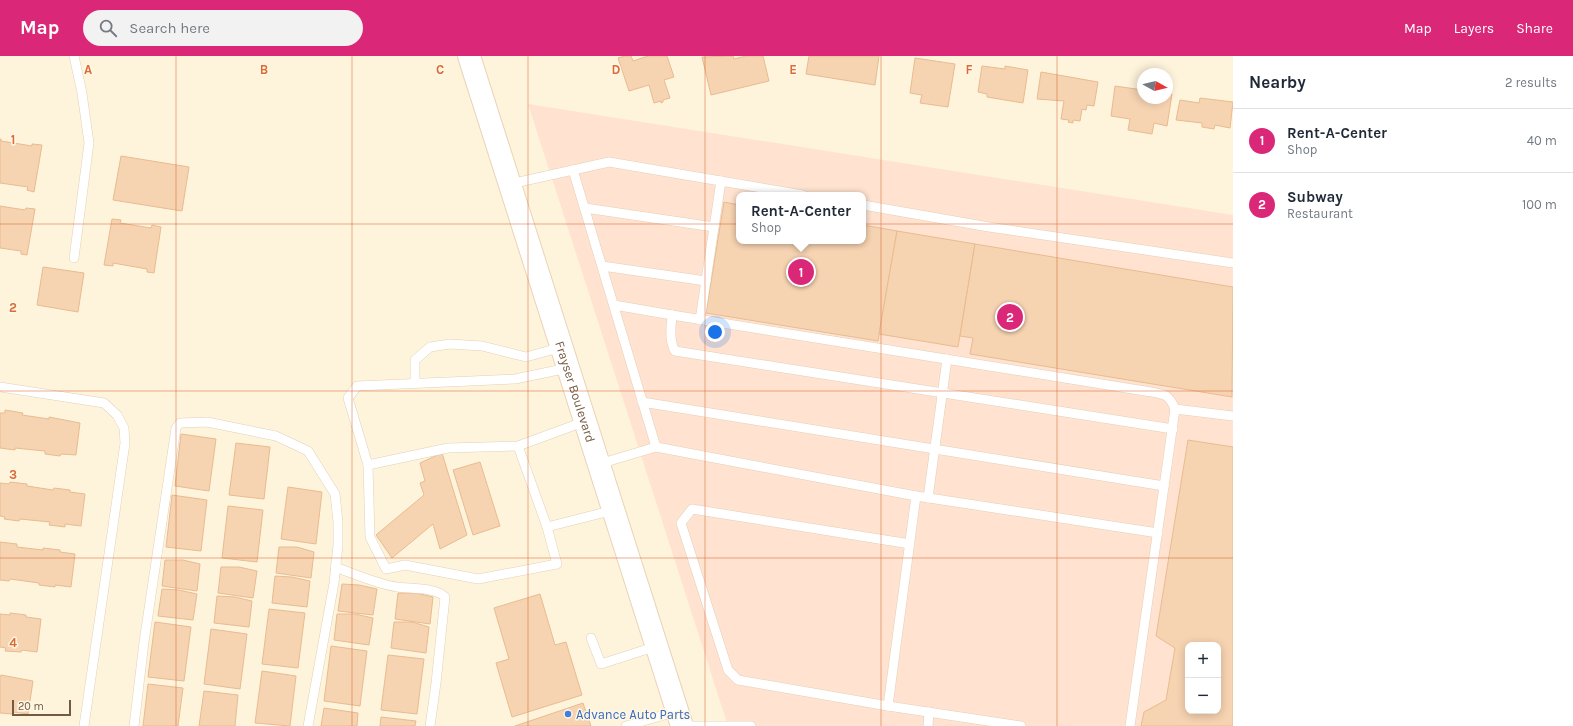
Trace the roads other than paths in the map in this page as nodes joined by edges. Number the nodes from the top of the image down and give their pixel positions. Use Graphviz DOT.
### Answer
graph roads {
  1 [pos="74,56"];
  2 [pos="469,56"];
  3 [pos="573,170"];
  4 [pos="721,181"];
  5 [pos="510,184"];
  6 [pos="786,192"];
  7 [pos="866,206"];
  8 [pos="585,208"];
  9 [pos="714,227"];
  10 [pos="74,258"];
  11 [pos="1233,263"];
  12 [pos="602,266"];
  13 [pos="706,281"];
  14 [pos="614,305"];
  15 [pos="672,315"];
  16 [pos="700,320"];
  17 [pos="562,347"];
  18 [pos="947,359"];
  19 [pos="568,368"];
  20 [pos="415,382"];
  21 [pos="0,387"];
  22 [pos="943,393"];
  23 [pos="642,402"];
  24 [pos="1176,409"];
  25 [pos="1233,416"];
  26 [pos="586,421"];
  27 [pos="1173,429"];
  28 [pos="518,446"];
  29 [pos="656,447"];
  30 [pos="935,449"];
  31 [pos="599,464"];
  32 [pos="368,465"];
  33 [pos="1164,486"];
  34 [pos="916,496"];
  35 [pos="928,498"];
  36 [pos="614,510"];
  37 [pos="547,527"];
  38 [pos="1158,533"];
  39 [pos="910,544"];
  40 [pos="335,567"];
  41 [pos="591,638"];
  42 [pos="657,646"];
  43 [pos="888,706"];
  44 [pos="929,712"];
  45 [pos="681,721"];
  46 [pos="84,726"];
  47 [pos="134,726"];
  48 [pos="308,726"];
  49 [pos="430,726"];
  50 [pos="626,726"];
  51 [pos="751,726"];
  52 [pos="928,726"];
  53 [pos="1021,726"];
  54 [pos="1130,726"];
  1 -- 10 [label="lane"];
  2 -- 5 [label="main road, Frayser Boulevard"];
  3 -- 4 [label="lane"];
  3 -- 5 [label="lane"];
  3 -- 8 [label="lane"];
  4 -- 6 [label="lane"];
  4 -- 9 [label="lane"];
  5 -- 17 [label="main road, Frayser Boulevard"];
  7 -- 11 [label="lane"];
  8 -- 9 [label="lane"];
  8 -- 12 [label="lane"];
  9 -- 13 [label="lane"];
  12 -- 13 [label="lane"];
  12 -- 14 [label="lane"];
  13 -- 16 [label="lane"];
  14 -- 15 [label="lane"];
  14 -- 23 [label="lane"];
  15 -- 16 [label="lane"];
  15 -- 22 [label="lane"];
  16 -- 18 [label="lane"];
  17 -- 19 [label="main road, Frayser Boulevard"];
  17 -- 20 [label="lane"];
  18 -- 22 [label="lane"];
  18 -- 24 [label="lane"];
  19 -- 20 [label="lane"];
  19 -- 26 [label="main road, Frayser Boulevard"];
  20 -- 32 [label="lane"];
  21 -- 46 [label="lane"];
  22 -- 27 [label="lane"];
  22 -- 30 [label="lane"];
  23 -- 29 [label="lane"];
  23 -- 30 [label="lane"];
  24 -- 25 [label="lane"];
  24 -- 27 [label="lane"];
  26 -- 28 [label="lane"];
  26 -- 31 [label="main road, Frayser Boulevard"];
  27 -- 33 [label="lane"];
  28 -- 32 [label="lane"];
  28 -- 37 [label="lane"];
  29 -- 31 [label="lane"];
  29 -- 34 [label="lane"];
  30 -- 33 [label="lane"];
  30 -- 35 [label="lane"];
  31 -- 36 [label="main road, Frayser Boulevard"];
  32 -- 37 [label="lane"];
  33 -- 38 [label="lane"];
  34 -- 35 [label="lane"];
  34 -- 39 [label="lane"];
  35 -- 38 [label="lane"];
  36 -- 37 [label="lane"];
  36 -- 42 [label="main road, Frayser Boulevard"];
  38 -- 54 [label="lane"];
  39 -- 43 [label="lane"];
  39 -- 43 [label="lane"];
  40 -- 47 [label="lane"];
  40 -- 48 [label="lane"];
  40 -- 49 [label="lane"];
  41 -- 42 [label="lane"];
  42 -- 45 [label="main road, Frayser Boulevard"];
  43 -- 44 [label="lane"];
  44 -- 52 [label="lane"];
  44 -- 53 [label="lane"];
  45 -- 50 [label="lane"];
  45 -- 51 [label="lane"];
}
